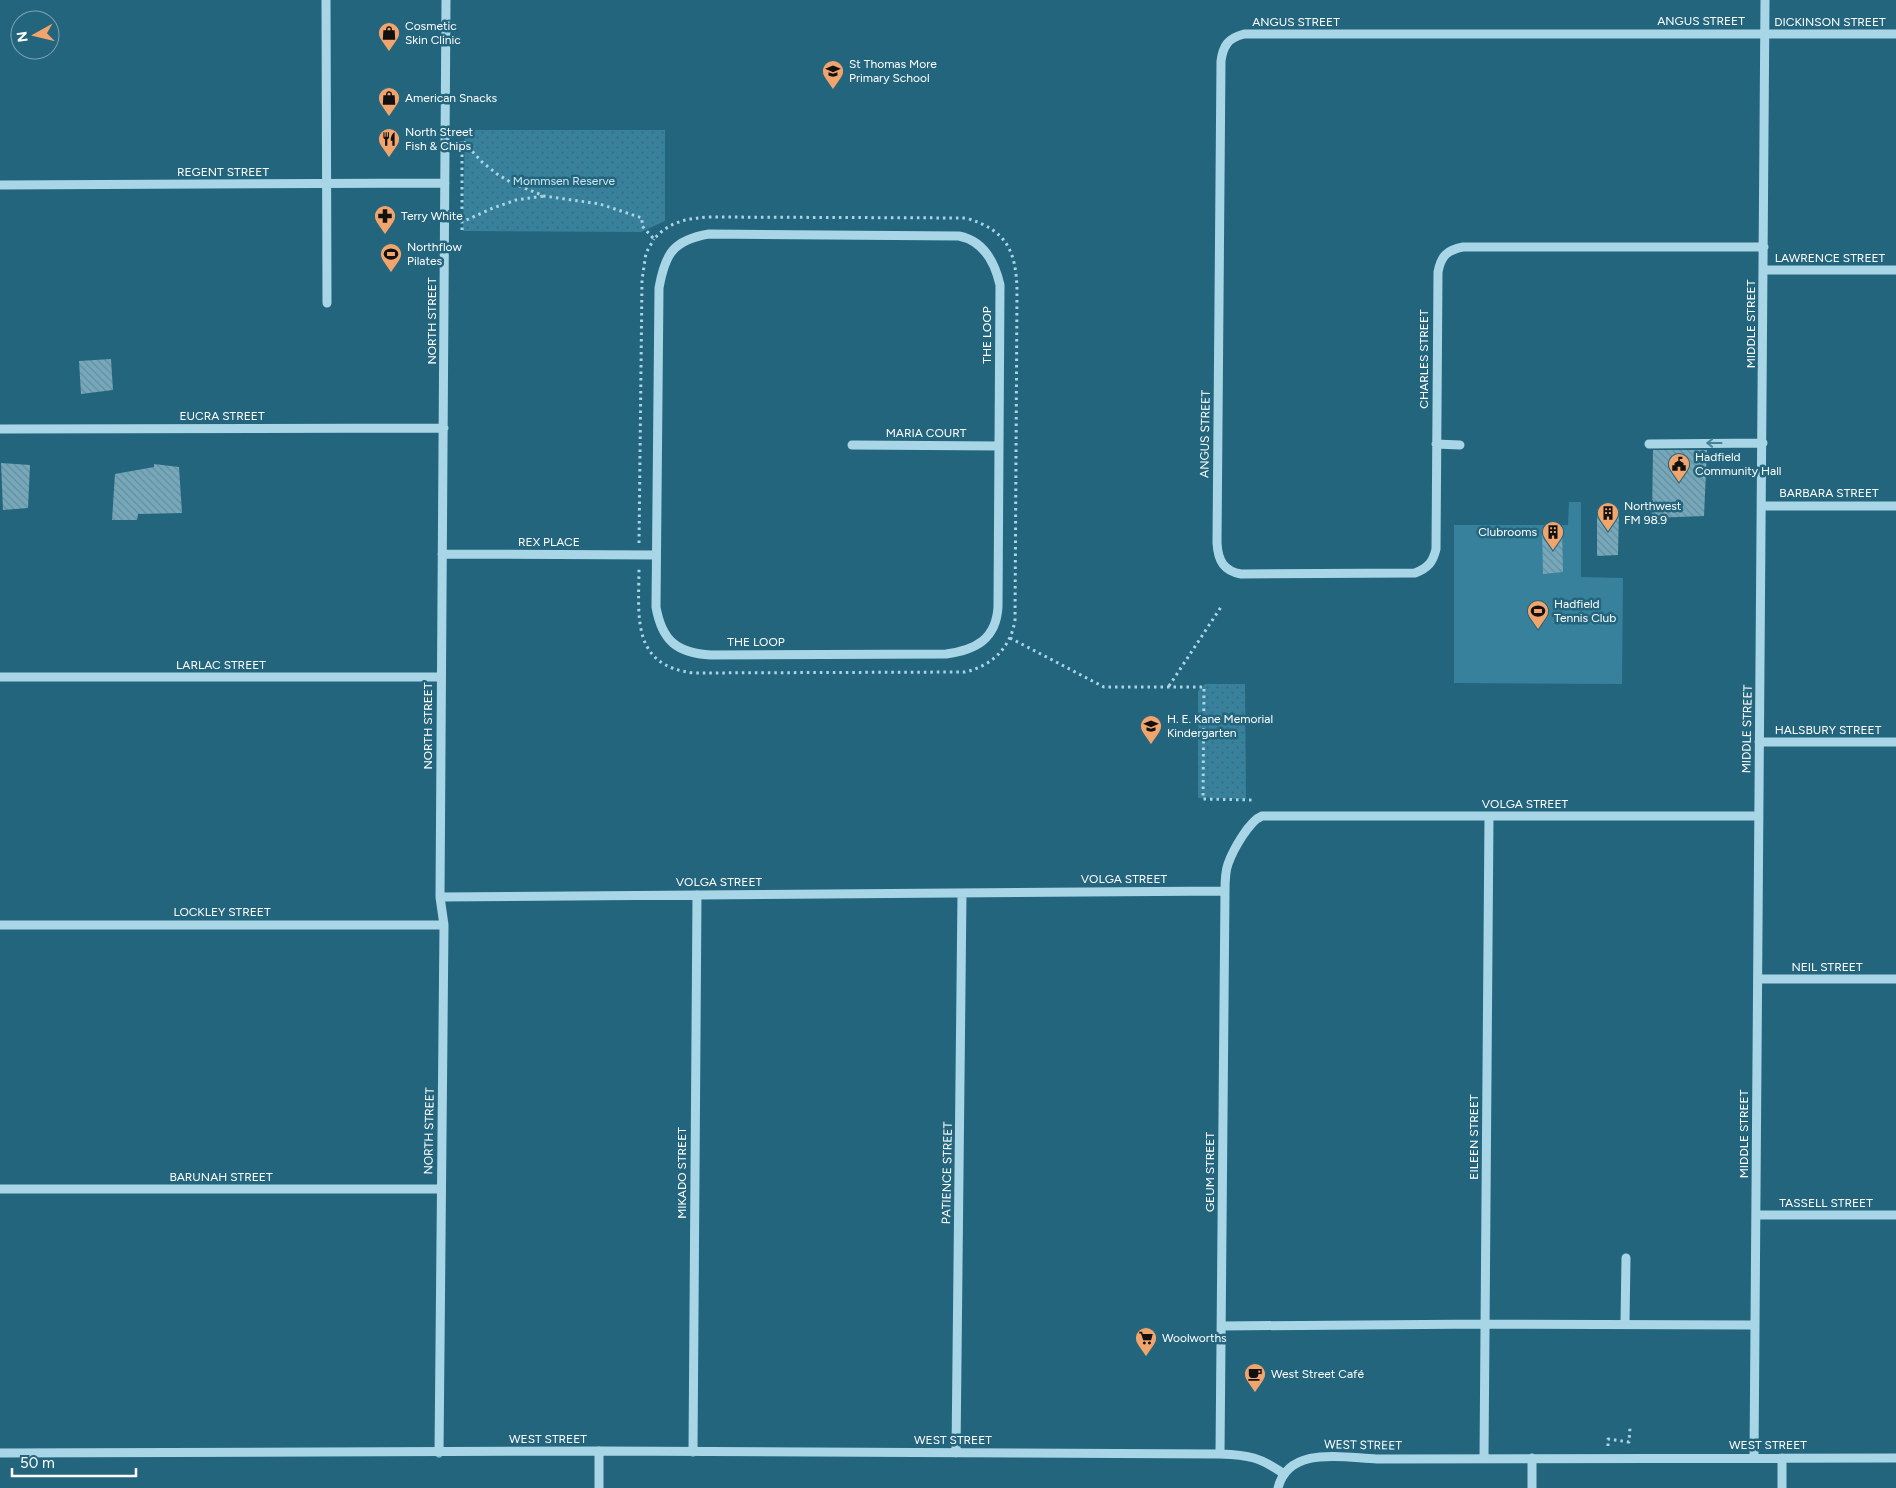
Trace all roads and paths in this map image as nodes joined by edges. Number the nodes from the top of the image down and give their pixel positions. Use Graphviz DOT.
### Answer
graph roads {
  1 [pos="326,0"];
  2 [pos="446,0"];
  3 [pos="1765,0"];
  4 [pos="1765,34"];
  5 [pos="1896,34"];
  6 [pos="446,183"];
  7 [pos="326,184"];
  8 [pos="0,185"];
  9 [pos="544,196"];
  10 [pos="462,222"];
  11 [pos="462,230"];
  12 [pos="654,239"];
  13 [pos="1764,247"];
  14 [pos="1764,270"];
  15 [pos="1896,270"];
  16 [pos="327,303"];
  17 [pos="444,428"];
  18 [pos="0,429"];
  19 [pos="1436,444"];
  20 [pos="1649,444"];
  21 [pos="1763,444"];
  22 [pos="852,445"];
  23 [pos="1460,445"];
  24 [pos="999,446"];
  25 [pos="1762,506"];
  26 [pos="1896,506"];
  27 [pos="442,554"];
  28 [pos="639,555"];
  29 [pos="656,555"];
  30 [pos="1218,558"];
  31 [pos="1221,607"];
  32 [pos="1010,638"];
  33 [pos="0,677"];
  34 [pos="441,677"];
  35 [pos="1169,686"];
  36 [pos="1759,742"];
  37 [pos="1896,742"];
  38 [pos="1252,800"];
  39 [pos="1489,816"];
  40 [pos="1759,816"];
  41 [pos="1225,891"];
  42 [pos="962,893"];
  43 [pos="697,894"];
  44 [pos="440,896"];
  45 [pos="0,925"];
  46 [pos="444,925"];
  47 [pos="1758,979"];
  48 [pos="1896,979"];
  49 [pos="0,1189"];
  50 [pos="441,1189"];
  51 [pos="1756,1215"];
  52 [pos="1896,1215"];
  53 [pos="1626,1258"];
  54 [pos="1625,1323"];
  55 [pos="1485,1324"];
  56 [pos="1755,1324"];
  57 [pos="1222,1326"];
  58 [pos="1630,1428"];
  59 [pos="599,1451"];
  60 [pos="438,1452"];
  61 [pos="693,1452"];
  62 [pos="0,1453"];
  63 [pos="956,1453"];
  64 [pos="1220,1454"];
  65 [pos="1532,1458"];
  66 [pos="1608,1458"];
  67 [pos="1754,1458"];
  68 [pos="1782,1458"];
  69 [pos="1896,1458"];
  70 [pos="1484,1459"];
  71 [pos="1284,1474"];
  72 [pos="599,1488"];
  73 [pos="1278,1488"];
  74 [pos="1532,1488"];
  75 [pos="1782,1488"];
  1 -- 7 [label="street"];
  2 -- 6 [label="street, NORTH STREET"];
  3 -- 4 [label="street, MIDDLE STREET"];
  4 -- 5 [label="street, DICKINSON STREET"];
  4 -- 13 [label="street, MIDDLE STREET"];
  4 -- 30 [label="street, ANGUS STREET"];
  6 -- 7 [label="street, REGENT STREET"];
  6 -- 17 [label="street, NORTH STREET"];
  7 -- 8 [label="street, REGENT STREET"];
  7 -- 16 [label="street"];
  9 -- 10 [label="path"];
  9 -- 10 [label="path"];
  9 -- 12 [label="path"];
  10 -- 11 [label="path"];
  12 -- 28 [label="path"];
  12 -- 32 [label="path"];
  13 -- 14 [label="street, MIDDLE STREET"];
  13 -- 19 [label="street, CHARLES STREET"];
  14 -- 15 [label="street, LAWRENCE STREET"];
  14 -- 21 [label="street, MIDDLE STREET"];
  17 -- 18 [label="street, EUCRA STREET"];
  17 -- 27 [label="street, NORTH STREET"];
  19 -- 23 [label="street"];
  19 -- 30 [label="street, CHARLES STREET"];
  21 -- 20 [label="street, one-way"];
  21 -- 25 [label="street, MIDDLE STREET"];
  22 -- 24 [label="street, MARIA COURT"];
  24 -- 29 [label="street, THE LOOP"];
  24 -- 29 [label="street, THE LOOP"];
  25 -- 26 [label="street, BARBARA STREET"];
  25 -- 36 [label="street, MIDDLE STREET"];
  27 -- 28 [label="street, REX PLACE"];
  27 -- 34 [label="street, NORTH STREET"];
  28 -- 29 [label="street, REX PLACE"];
  28 -- 32 [label="path"];
  31 -- 35 [label="path"];
  32 -- 35 [label="path"];
  33 -- 34 [label="street, LARLAC STREET"];
  34 -- 44 [label="street, NORTH STREET"];
  35 -- 38 [label="path"];
  36 -- 37 [label="street, HALSBURY STREET"];
  36 -- 40 [label="street, MIDDLE STREET"];
  39 -- 40 [label="street, VOLGA STREET"];
  39 -- 41 [label="street, VOLGA STREET"];
  39 -- 55 [label="street, EILEEN STREET"];
  40 -- 47 [label="street, MIDDLE STREET"];
  41 -- 42 [label="street, VOLGA STREET"];
  41 -- 57 [label="street, GEUM STREET"];
  42 -- 43 [label="street, VOLGA STREET"];
  42 -- 63 [label="street, PATIENCE STREET"];
  43 -- 44 [label="street, VOLGA STREET"];
  43 -- 61 [label="street, MIKADO STREET"];
  44 -- 46 [label="street, NORTH STREET"];
  45 -- 46 [label="street, LOCKLEY STREET"];
  46 -- 50 [label="street, NORTH STREET"];
  47 -- 48 [label="street, NEIL STREET"];
  47 -- 51 [label="street, MIDDLE STREET"];
  49 -- 50 [label="street, BARUNAH STREET"];
  50 -- 60 [label="street, NORTH STREET"];
  51 -- 52 [label="street, TASSELL STREET"];
  51 -- 56 [label="street, MIDDLE STREET"];
  53 -- 54 [label="street"];
  54 -- 55 [label="street"];
  54 -- 56 [label="street"];
  55 -- 57 [label="street"];
  55 -- 70 [label="street, EILEEN STREET"];
  56 -- 67 [label="street, MIDDLE STREET"];
  57 -- 64 [label="street, GEUM STREET"];
  58 -- 66 [label="path"];
  59 -- 60 [label="street, WEST STREET"];
  59 -- 61 [label="street, WEST STREET"];
  59 -- 72 [label="street"];
  60 -- 62 [label="street, WEST STREET"];
  61 -- 63 [label="street, WEST STREET"];
  63 -- 64 [label="street, WEST STREET"];
  64 -- 71 [label="street, WEST STREET"];
  65 -- 66 [label="street, WEST STREET"];
  65 -- 70 [label="street, WEST STREET"];
  65 -- 74 [label="street"];
  66 -- 67 [label="street, WEST STREET"];
  67 -- 68 [label="street, WEST STREET"];
  68 -- 69 [label="street, WEST STREET"];
  68 -- 75 [label="street"];
  70 -- 71 [label="street, WEST STREET"];
  71 -- 73 [label="street"];
}
